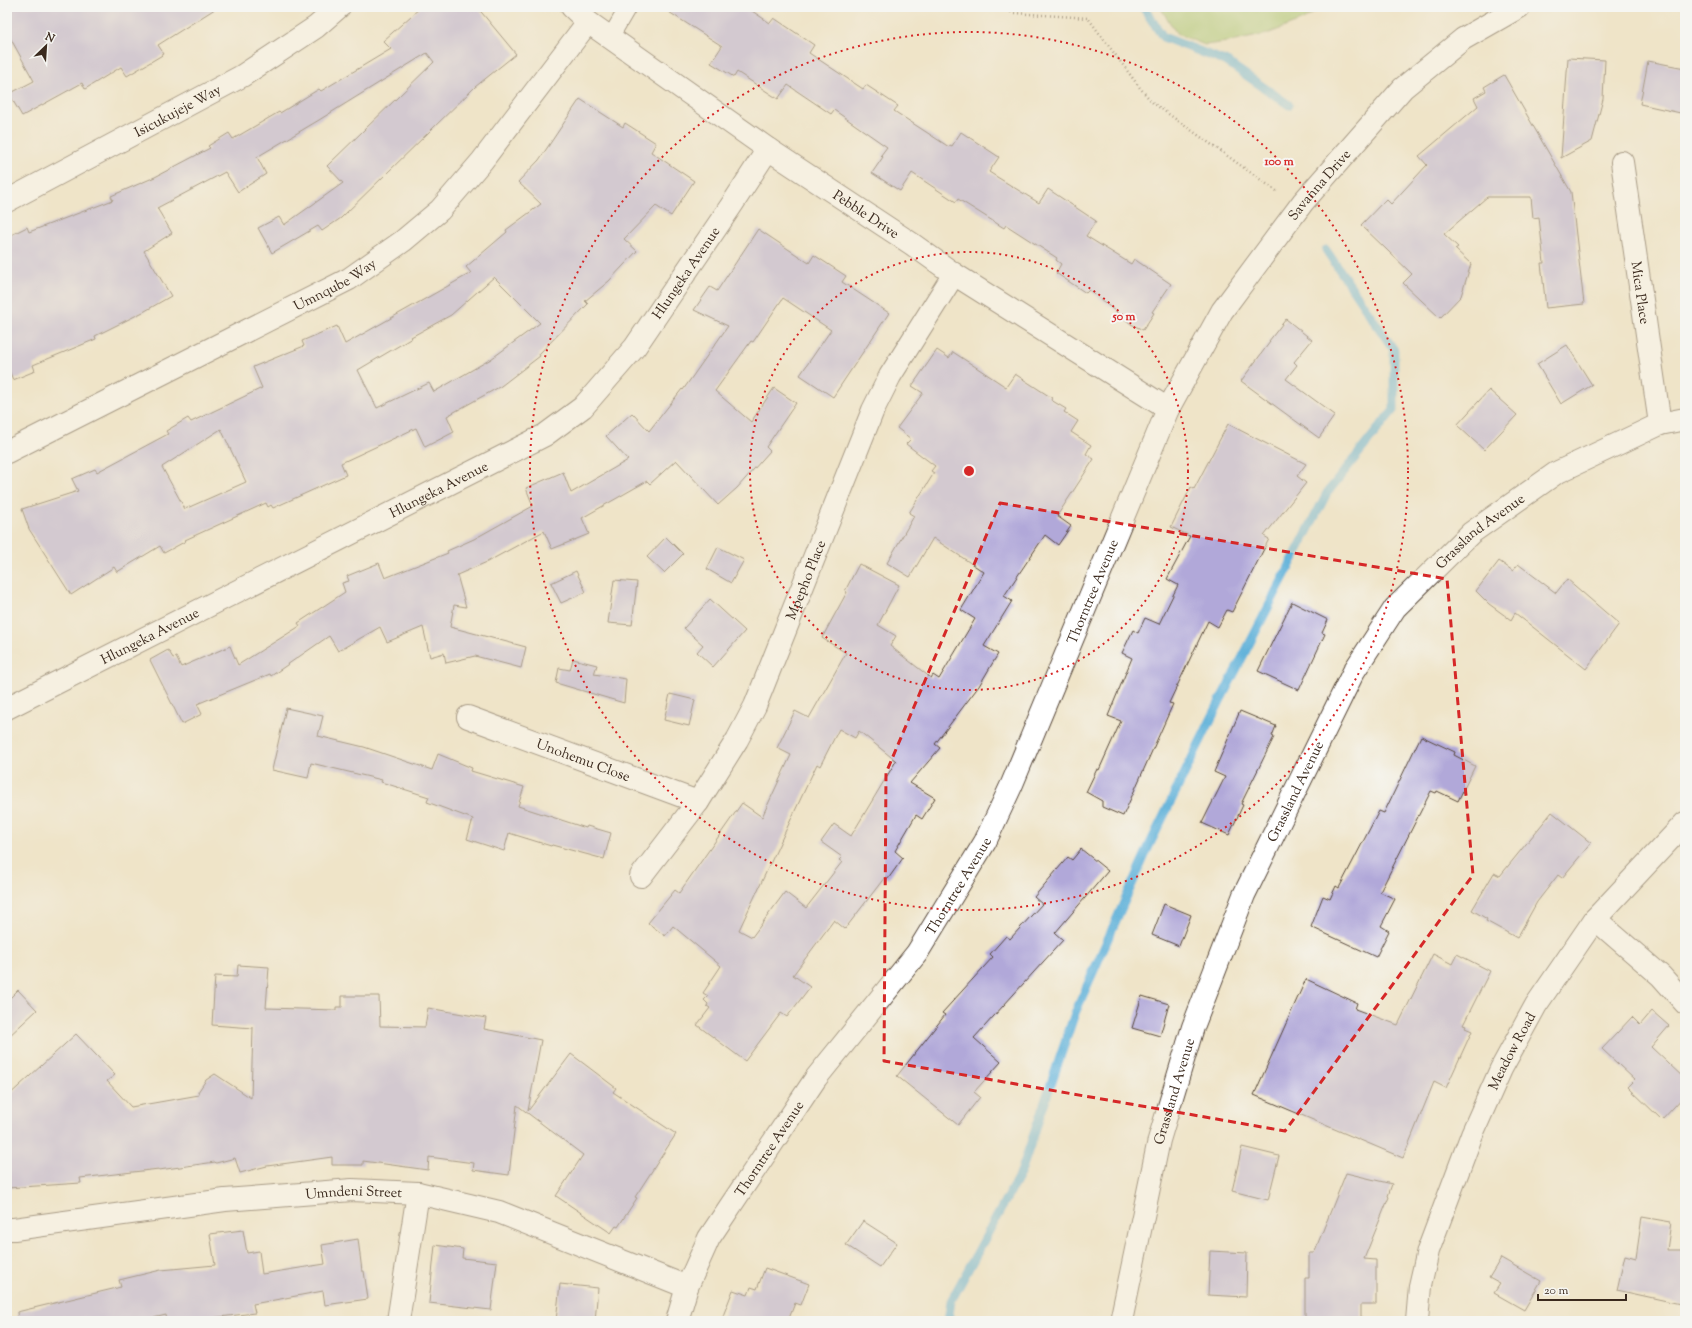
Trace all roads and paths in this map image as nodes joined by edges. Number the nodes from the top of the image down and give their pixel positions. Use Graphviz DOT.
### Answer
graph roads {
  1 [pos="339,7"];
  2 [pos="572,7"];
  3 [pos="628,7"];
  4 [pos="995,7"];
  5 [pos="1520,7"];
  6 [pos="588,22"];
  7 [pos="610,38"];
  8 [pos="768,149"];
  9 [pos="1622,162"];
  10 [pos="7,201"];
  11 [pos="1299,207"];
  12 [pos="954,274"];
  13 [pos="1168,409"];
  14 [pos="1685,419"];
  15 [pos="1660,424"];
  16 [pos="7,452"];
  17 [pos="7,708"];
  18 [pos="468,717"];
  19 [pos="698,802"];
  20 [pos="1685,823"];
  21 [pos="641,876"];
  22 [pos="1595,919"];
  23 [pos="1685,1004"];
  24 [pos="418,1193"];
  25 [pos="7,1229"];
  26 [pos="687,1287"];
  27 [pos="398,1321"];
  28 [pos="677,1321"];
  29 [pos="1121,1321"];
  30 [pos="1417,1321"];
  1 -- 10 [label="street, Isicukujeje Way"];
  2 -- 6 [label="street, Pebble Drive"];
  3 -- 7 [label="lane"];
  4 -- 11 [label="path"];
  5 -- 11 [label="street, Savanna Drive"];
  6 -- 7 [label="street, Pebble Drive"];
  6 -- 16 [label="street, Umnqube Way"];
  7 -- 8 [label="street, Pebble Drive"];
  8 -- 12 [label="street, Pebble Drive"];
  8 -- 17 [label="street, Hlungeka Avenue"];
  9 -- 15 [label="street, Mica Place"];
  11 -- 13 [label="street, Savanna Drive"];
  12 -- 13 [label="street, Pebble Drive"];
  12 -- 19 [label="street, Mpepho Place"];
  13 -- 26 [label="street, Thorntree Avenue"];
  14 -- 15 [label="street, Grassland Avenue"];
  15 -- 29 [label="street, Grassland Avenue"];
  18 -- 19 [label="street, Unohemu Close"];
  19 -- 21 [label="street, Mpepho Place"];
  20 -- 22 [label="street, Meadow Road"];
  22 -- 23 [label="street"];
  22 -- 30 [label="street, Meadow Road"];
  24 -- 25 [label="street, Umndeni Street"];
  24 -- 26 [label="street, Umndeni Street"];
  24 -- 27 [label="street"];
  26 -- 28 [label="street, Thorntree Avenue"];
}
